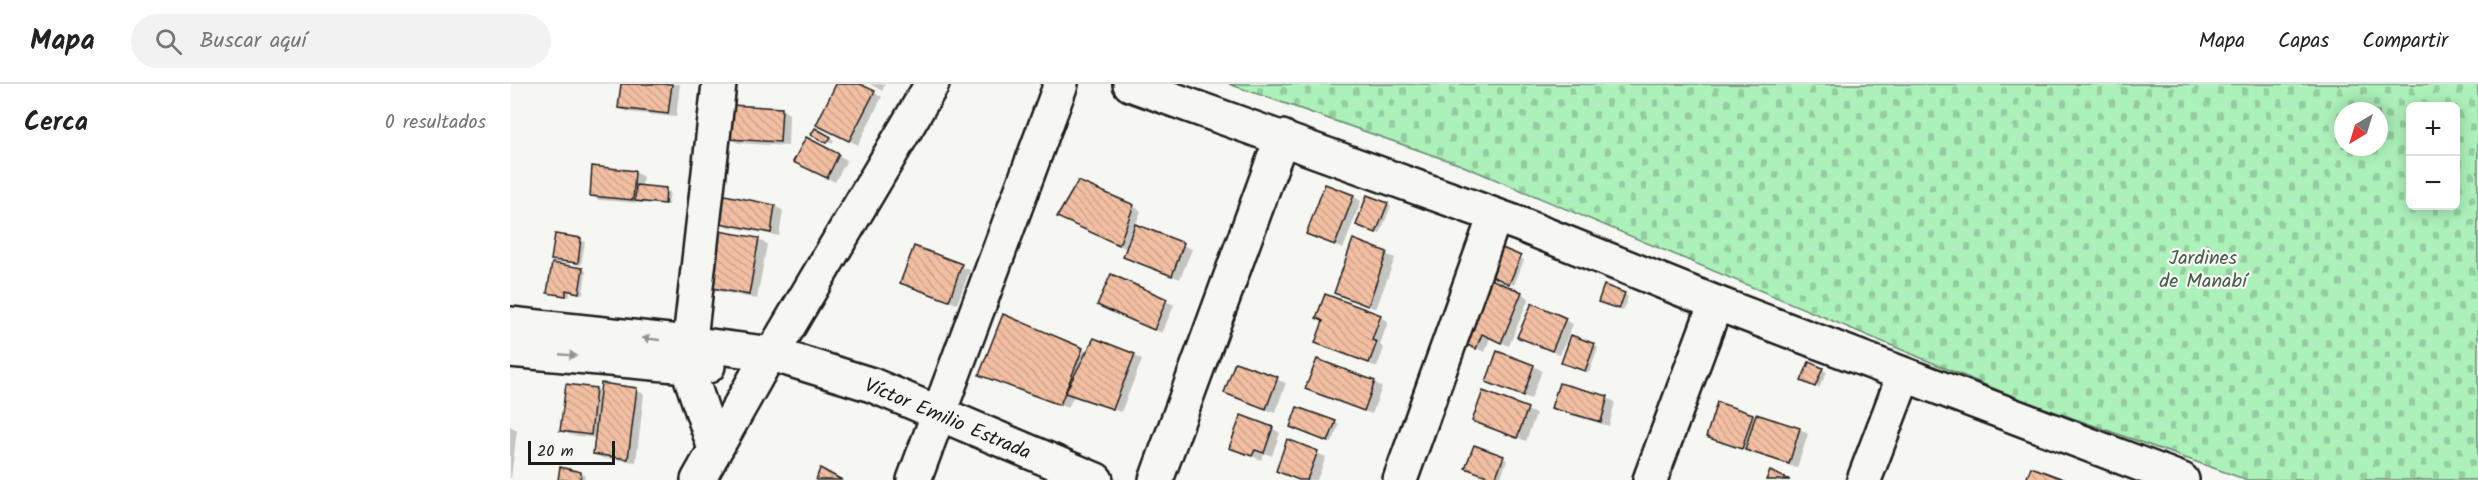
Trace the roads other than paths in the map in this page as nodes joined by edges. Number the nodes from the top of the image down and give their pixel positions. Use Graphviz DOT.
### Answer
graph roads {
  1 [pos="719,84"];
  2 [pos="932,84"];
  3 [pos="1061,84"];
  4 [pos="1130,84"];
  5 [pos="1282,137"];
  6 [pos="1495,216"];
  7 [pos="1716,303"];
  8 [pos="510,324"];
  9 [pos="510,350"];
  10 [pos="688,354"];
  11 [pos="768,360"];
  12 [pos="1904,375"];
  13 [pos="940,413"];
  14 [pos="715,448"];
  15 [pos="2173,478"];
  16 [pos="698,480"];
  17 [pos="914,480"];
  18 [pos="1096,480"];
  19 [pos="1156,480"];
  20 [pos="1400,480"];
  21 [pos="1650,480"];
  22 [pos="1864,480"];
  1 -- 10 [label="street"];
  2 -- 11 [label="street"];
  3 -- 13 [label="street"];
  4 -- 5 [label="street"];
  5 -- 6 [label="street"];
  5 -- 19 [label="street"];
  6 -- 7 [label="street"];
  6 -- 20 [label="street"];
  7 -- 12 [label="street"];
  7 -- 21 [label="street"];
  10 -- 8 [label="street, one-way"];
  9 -- 10 [label="street, one-way"];
  10 -- 11 [label="street, Víctor Emilio Estrada"];
  10 -- 14 [label="street"];
  11 -- 13 [label="street, Víctor Emilio Estrada"];
  11 -- 14 [label="street"];
  12 -- 15 [label="street"];
  12 -- 22 [label="street"];
  13 -- 17 [label="street"];
  13 -- 18 [label="street, Víctor Emilio Estrada"];
  14 -- 16 [label="street"];
}
